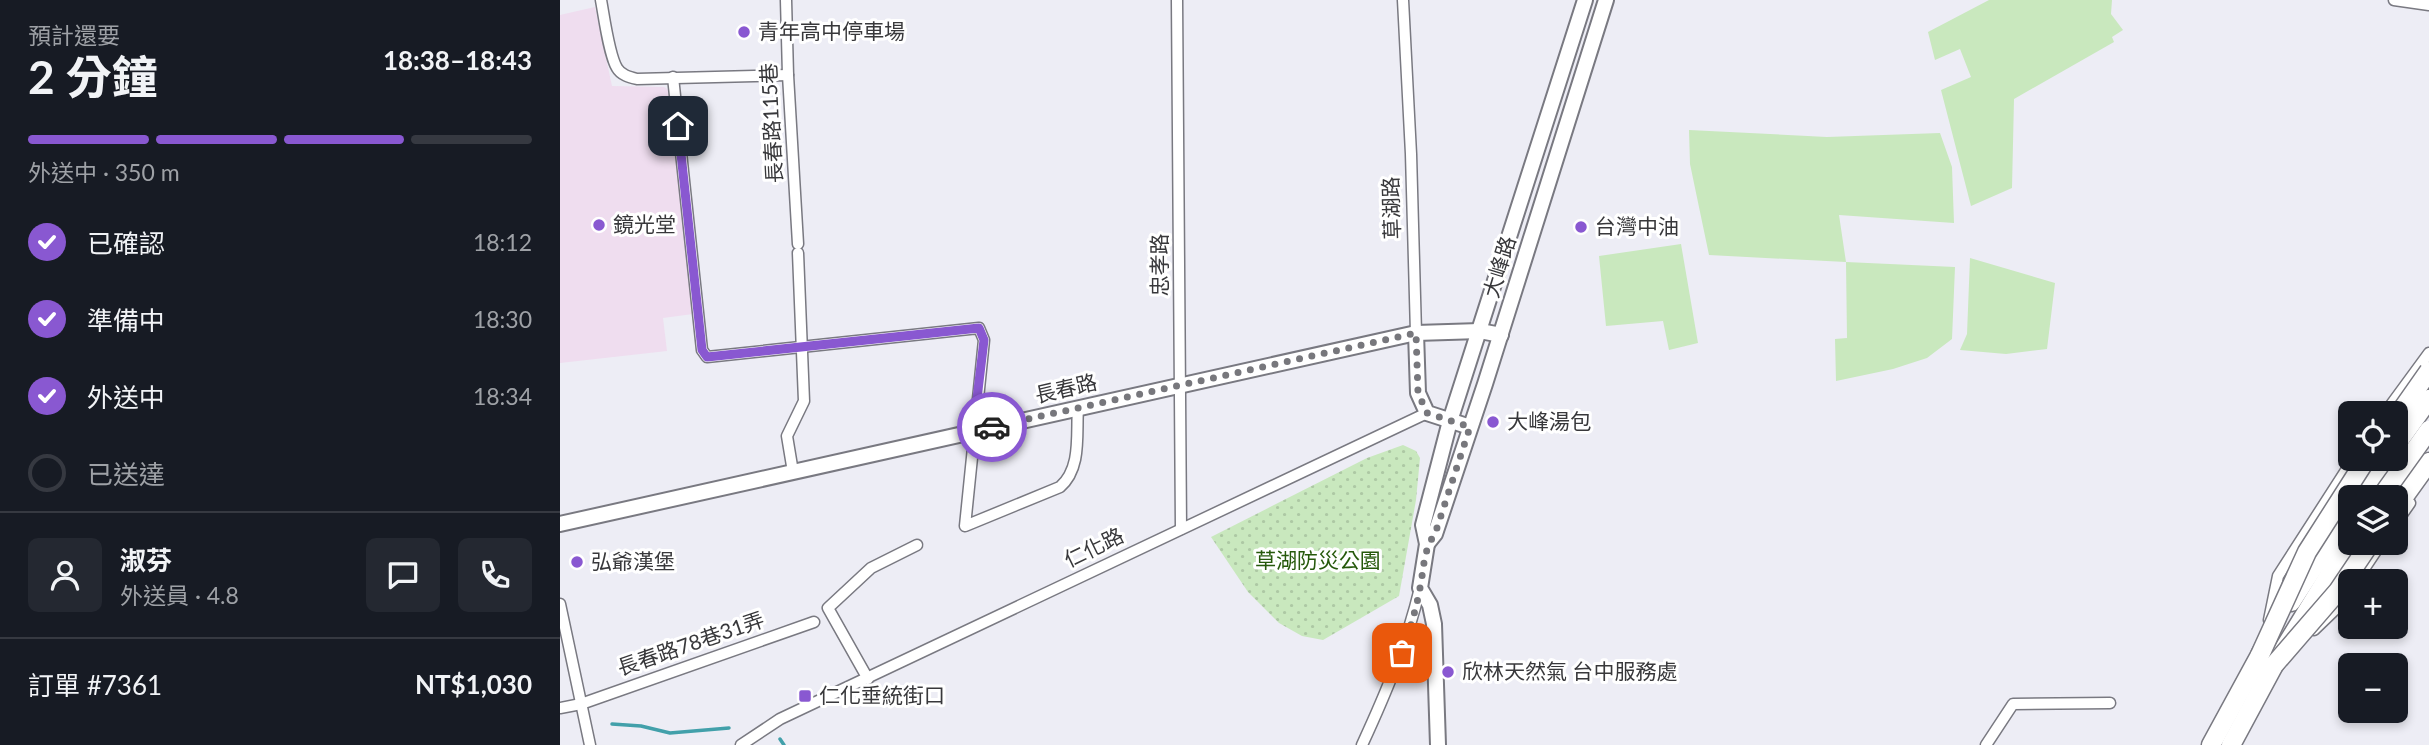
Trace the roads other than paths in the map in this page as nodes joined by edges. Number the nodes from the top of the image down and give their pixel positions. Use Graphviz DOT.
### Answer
graph roads {
  1 [pos="601,0"];
  2 [pos="786,0"];
  3 [pos="1177,0"];
  4 [pos="1403,0"];
  5 [pos="1585,0"];
  6 [pos="1606,0"];
  7 [pos="2394,0"];
  8 [pos="2429,5"];
  9 [pos="788,75"];
  10 [pos="673,76"];
  11 [pos="1480,331"];
  12 [pos="1416,333"];
  13 [pos="1501,335"];
  14 [pos="801,347"];
  15 [pos="2429,353"];
  16 [pos="2429,371"];
  17 [pos="1180,386"];
  18 [pos="2429,390"];
  19 [pos="2429,399"];
  20 [pos="2404,401"];
  21 [pos="2407,401"];
  22 [pos="2408,406"];
  23 [pos="1077,407"];
  24 [pos="1427,413"];
  25 [pos="1450,421"];
  26 [pos="2408,422"];
  27 [pos="1470,427"];
  28 [pos="2408,428"];
  29 [pos="2429,430"];
  30 [pos="973,432"];
  31 [pos="2429,440"];
  32 [pos="2429,461"];
  33 [pos="2346,471"];
  34 [pos="2359,471"];
  35 [pos="793,472"];
  36 [pos="2429,477"];
  37 [pos="2390,485"];
  38 [pos="2397,485"];
  39 [pos="2408,491"];
  40 [pos="2408,506"];
  41 [pos="2338,518"];
  42 [pos="560,524"];
  43 [pos="1181,529"];
  44 [pos="2338,529"];
  45 [pos="1427,544"];
  46 [pos="917,545"];
  47 [pos="2340,555"];
  48 [pos="2351,555"];
  49 [pos="2362,555"];
  50 [pos="1420,588"];
  51 [pos="560,604"];
  52 [pos="2338,607"];
  53 [pos="828,608"];
  54 [pos="2266,631"];
  55 [pos="2293,650"];
  56 [pos="2267,660"];
  57 [pos="868,678"];
  58 [pos="2110,702"];
  59 [pos="582,704"];
  60 [pos="560,708"];
  61 [pos="590,745"];
  62 [pos="741,745"];
  63 [pos="1362,745"];
  64 [pos="1438,745"];
  65 [pos="1986,745"];
  66 [pos="2208,745"];
  67 [pos="2233,745"];
  1 -- 10 [label="street"];
  2 -- 9 [label="street, 長春路115巷"];
  3 -- 17 [label="street, 忠孝路"];
  4 -- 12 [label="street, 草湖路"];
  5 -- 11 [label="street, 大峰路"];
  6 -- 13 [label="street, 大峰路"];
  7 -- 8 [label="street"];
  9 -- 10 [label="street"];
  9 -- 14 [label="street, 長春路115巷"];
  10 -- 14 [label="street"];
  11 -- 12 [label="street, 長春路"];
  11 -- 13 [label="street, 長春路"];
  11 -- 25 [label="street, 大峰路"];
  12 -- 17 [label="street, 長春路"];
  12 -- 24 [label="street, 草湖路"];
  13 -- 27 [label="street, 大峰路"];
  14 -- 30 [label="street"];
  14 -- 35 [label="street, 長春路115巷"];
  15 -- 20 [label="street"];
  16 -- 21 [label="highway, bridge"];
  17 -- 23 [label="street, 長春路"];
  17 -- 43 [label="street, 忠孝路"];
  18 -- 22 [label="street"];
  19 -- 28 [label="highway, bridge"];
  23 -- 30 [label="street, 長春路"];
  23 -- 30 [label="street"];
  24 -- 25 [label="street"];
  24 -- 43 [label="street, 仁化路"];
  25 -- 27 [label="street"];
  25 -- 45 [label="street, 大峰路"];
  26 -- 31 [label="street"];
  27 -- 45 [label="street, 大峰路"];
  29 -- 37 [label="highway, bridge"];
  30 -- 35 [label="street, 長春路"];
  31 -- 38 [label="street"];
  32 -- 39 [label="highway"];
  33 -- 54 [label="street"];
  34 -- 56 [label="highway, bridge"];
  35 -- 42 [label="street, 長春路"];
  36 -- 40 [label="street"];
  41 -- 54 [label="street"];
  43 -- 57 [label="street, 仁化路"];
  44 -- 56 [label="highway, bridge"];
  45 -- 50 [label="street, 大峰路"];
  46 -- 53 [label="street"];
  47 -- 56 [label="highway, bridge"];
  48 -- 55 [label="street"];
  49 -- 56 [label="highway, bridge"];
  50 -- 63 [label="street"];
  50 -- 64 [label="street"];
  51 -- 59 [label="street"];
  52 -- 55 [label="street"];
  53 -- 57 [label="street"];
  53 -- 59 [label="street, 長春路78巷31弄"];
  54 -- 66 [label="street"];
  55 -- 67 [label="street"];
  56 -- 66 [label="highway"];
  56 -- 67 [label="highway"];
  57 -- 62 [label="street, 仁化路"];
  58 -- 65 [label="street"];
  59 -- 60 [label="street, 長春路78巷31弄"];
  59 -- 61 [label="street"];
}
